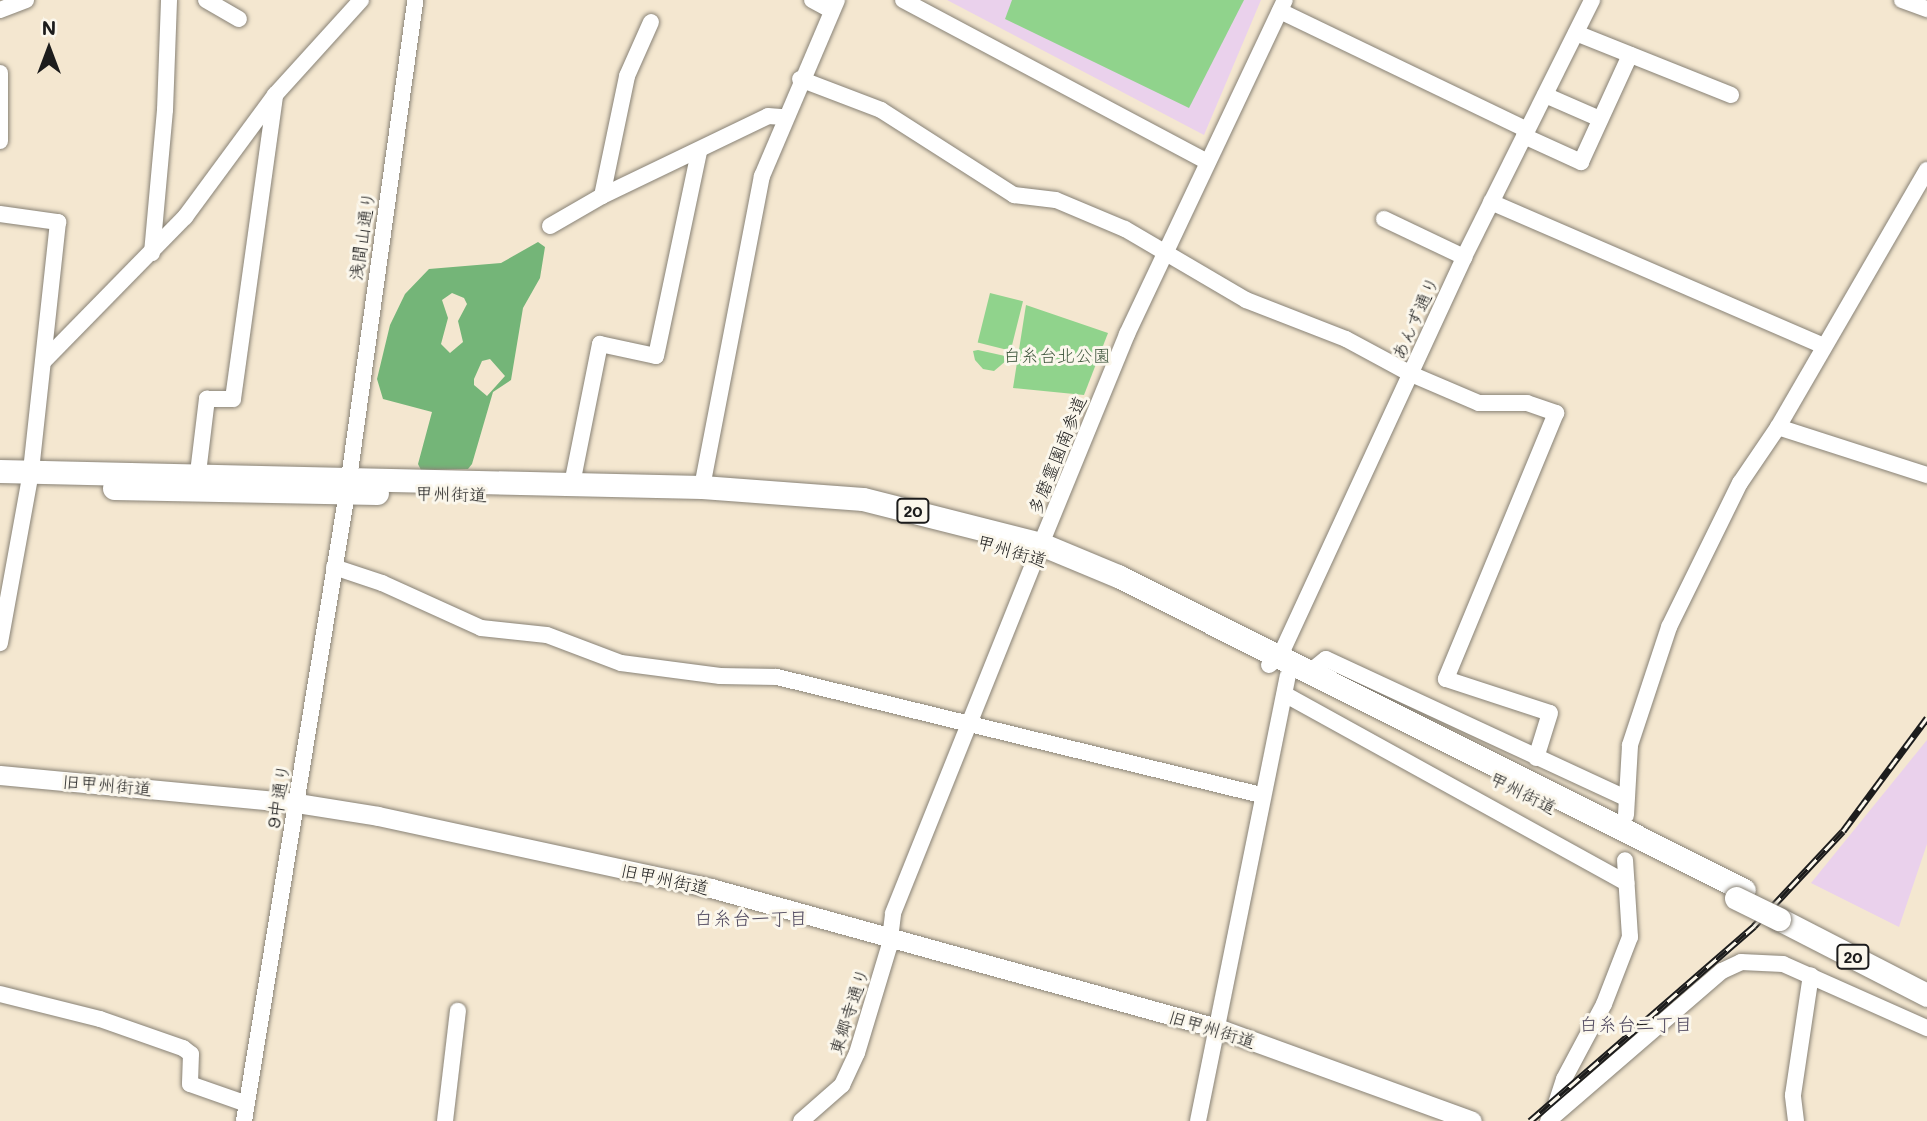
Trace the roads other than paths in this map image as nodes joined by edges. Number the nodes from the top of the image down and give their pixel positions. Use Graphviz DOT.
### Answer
graph roads {
  1 [pos="26,0"];
  2 [pos="169,0"];
  3 [pos="205,0"];
  4 [pos="361,0"];
  5 [pos="415,0"];
  6 [pos="812,0"];
  7 [pos="903,0"];
  8 [pos="1592,0"];
  9 [pos="1902,0"];
  10 [pos="834,5"];
  11 [pos="1282,5"];
  12 [pos="1927,9"];
  13 [pos="0,10"];
  14 [pos="239,19"];
  15 [pos="651,22"];
  16 [pos="1576,33"];
  17 [pos="1630,55"];
  18 [pos="0,72"];
  19 [pos="800,79"];
  20 [pos="275,95"];
  21 [pos="1545,95"];
  22 [pos="1731,95"];
  23 [pos="784,117"];
  24 [pos="1600,119"];
  25 [pos="1525,133"];
  26 [pos="0,141"];
  27 [pos="699,152"];
  28 [pos="1208,162"];
  29 [pos="1927,170"];
  30 [pos="602,196"];
  31 [pos="1491,202"];
  32 [pos="0,214"];
  33 [pos="1384,219"];
  34 [pos="550,226"];
  35 [pos="1166,252"];
  36 [pos="152,253"];
  37 [pos="1464,257"];
  38 [pos="1824,346"];
  39 [pos="44,361"];
  40 [pos="1411,374"];
  41 [pos="1778,428"];
  42 [pos="0,471"];
  43 [pos="198,473"];
  44 [pos="1927,475"];
  45 [pos="30,478"];
  46 [pos="572,484"];
  47 [pos="0,485"];
  48 [pos="348,485"];
  49 [pos="702,486"];
  50 [pos="1039,550"];
  51 [pos="334,567"];
  52 [pos="0,643"];
  53 [pos="1287,673"];
  54 [pos="968,724"];
  55 [pos="1536,758"];
  56 [pos="0,775"];
  57 [pos="1261,795"];
  58 [pos="297,803"];
  59 [pos="1625,860"];
  60 [pos="1626,883"];
  61 [pos="1780,914"];
  62 [pos="890,935"];
  63 [pos="1811,975"];
  64 [pos="1927,982"];
  65 [pos="0,994"];
  66 [pos="1927,995"];
  67 [pos="458,1011"];
  68 [pos="1217,1028"];
  69 [pos="1927,1028"];
  70 [pos="247,1104"];
  71 [pos="1550,1119"];
  72 [pos="244,1121"];
  73 [pos="444,1121"];
  74 [pos="801,1121"];
  75 [pos="1198,1121"];
  76 [pos="1472,1121"];
  77 [pos="1796,1121"];
  1 -- 13 [label="street"];
  2 -- 36 [label="street"];
  3 -- 14 [label="street"];
  4 -- 20 [label="street"];
  5 -- 48 [label="street, 浅間山通り"];
  6 -- 10 [label="street"];
  7 -- 28 [label="street"];
  8 -- 16 [label="street, あんず通り"];
  9 -- 12 [label="street"];
  10 -- 19 [label="street"];
  11 -- 25 [label="street"];
  11 -- 28 [label="street, 多磨霊園南参道"];
  15 -- 30 [label="street"];
  16 -- 17 [label="street"];
  16 -- 21 [label="street, あんず通り"];
  17 -- 22 [label="street"];
  17 -- 24 [label="street"];
  18 -- 26 [label="street"];
  19 -- 23 [label="street"];
  19 -- 35 [label="street"];
  20 -- 36 [label="street"];
  20 -- 43 [label="street"];
  21 -- 24 [label="street"];
  21 -- 25 [label="street, あんず通り"];
  23 -- 27 [label="street"];
  23 -- 49 [label="street"];
  24 -- 25 [label="street"];
  25 -- 31 [label="street, あんず通り"];
  27 -- 30 [label="street"];
  27 -- 46 [label="street"];
  28 -- 35 [label="street, 多磨霊園南参道"];
  29 -- 38 [label="street"];
  30 -- 34 [label="street"];
  31 -- 37 [label="street, あんず通り"];
  31 -- 38 [label="street"];
  32 -- 39 [label="street"];
  33 -- 37 [label="street"];
  35 -- 40 [label="street"];
  35 -- 50 [label="street, 多磨霊園南参道"];
  36 -- 39 [label="street"];
  37 -- 40 [label="street, あんず通り"];
  38 -- 41 [label="street"];
  39 -- 45 [label="street"];
  40 -- 53 [label="street, あんず通り"];
  40 -- 55 [label="street"];
  41 -- 44 [label="street"];
  41 -- 55 [label="street"];
  42 -- 45 [label="highway, 甲州街道 / 20"];
  43 -- 45 [label="highway, 甲州街道 / 20"];
  43 -- 48 [label="highway, 甲州街道 / 20"];
  45 -- 47 [label="highway, 甲州街道 / 20"];
  45 -- 48 [label="highway, 甲州街道 / 20"];
  45 -- 52 [label="street"];
  46 -- 48 [label="highway, 甲州街道 / 20"];
  46 -- 49 [label="highway, 甲州街道 / 20"];
  48 -- 50 [label="highway, 甲州街道 / 20"];
  48 -- 51 [label="street, 9中通り"];
  49 -- 50 [label="highway, 甲州街道 / 20"];
  50 -- 53 [label="highway, 甲州街道 / 20"];
  50 -- 54 [label="street, 多磨霊園南参道"];
  51 -- 54 [label="street"];
  51 -- 58 [label="street, 9中通り"];
  53 -- 55 [label="street"];
  53 -- 57 [label="street, あんず通り"];
  53 -- 60 [label="street"];
  53 -- 61 [label="highway, 甲州街道 / 20"];
  54 -- 57 [label="street"];
  54 -- 62 [label="street, 多磨霊園南参道"];
  56 -- 58 [label="main road, 旧甲州街道"];
  57 -- 68 [label="street, あんず通り"];
  58 -- 62 [label="main road, 旧甲州街道"];
  58 -- 70 [label="street, 9中通り"];
  59 -- 60 [label="street"];
  60 -- 71 [label="street"];
  61 -- 64 [label="highway, 甲州街道 / 20"];
  61 -- 66 [label="highway, 甲州街道 / 20"];
  62 -- 68 [label="main road, 旧甲州街道"];
  62 -- 74 [label="street, 東郷寺通り"];
  63 -- 69 [label="street"];
  63 -- 71 [label="street"];
  63 -- 77 [label="street"];
  65 -- 70 [label="street"];
  67 -- 73 [label="street"];
  68 -- 75 [label="street, あんず通り"];
  68 -- 76 [label="main road, 旧甲州街道"];
  70 -- 72 [label="street, 9中通り"];
}
